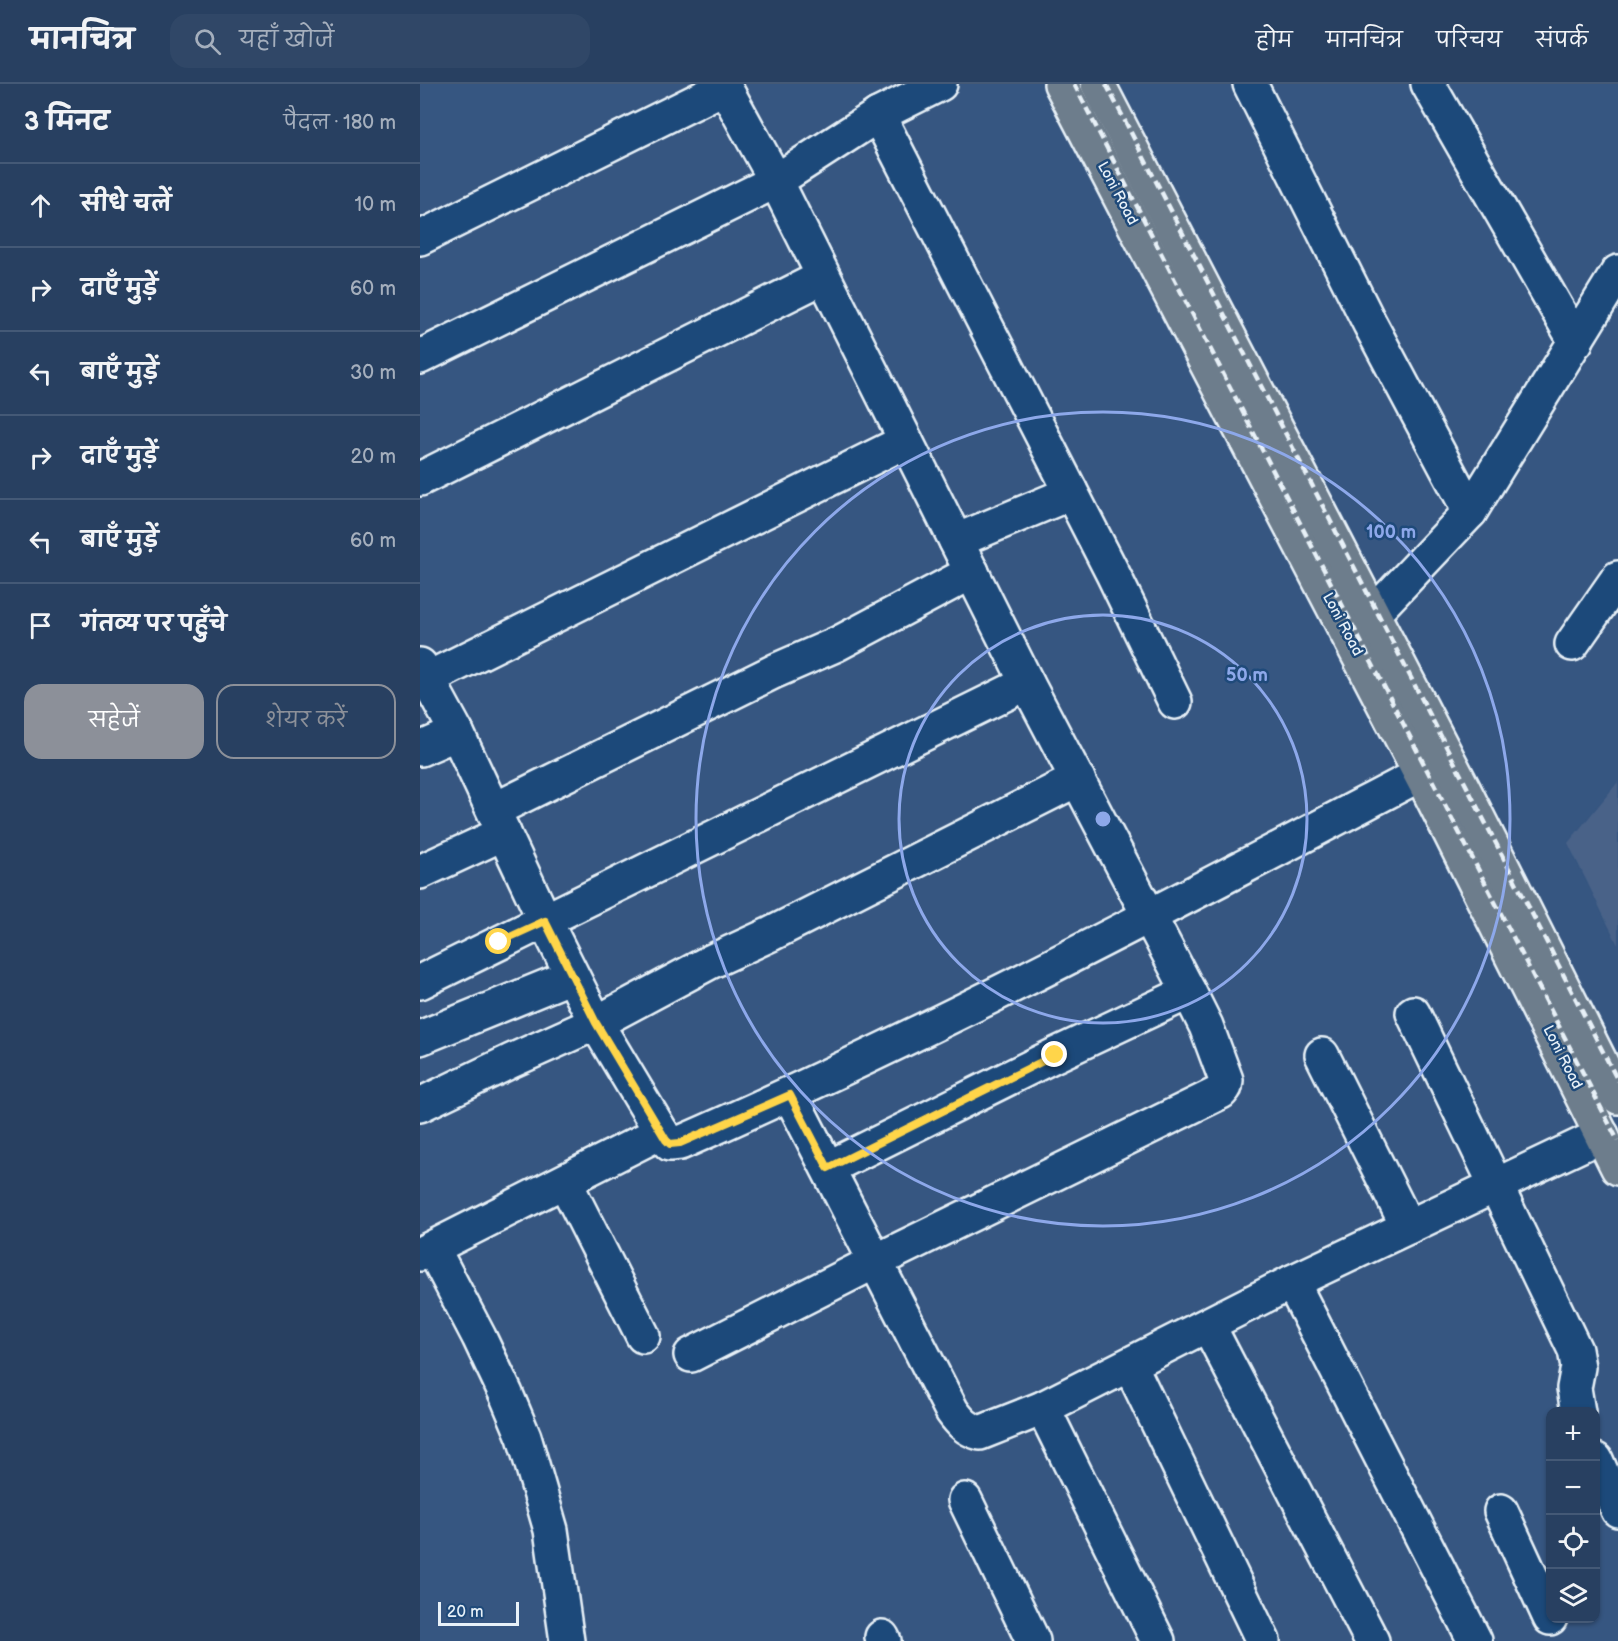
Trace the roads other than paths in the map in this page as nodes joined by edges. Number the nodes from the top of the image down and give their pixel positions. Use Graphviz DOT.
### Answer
graph roads {
  1 [pos="940,84"];
  2 [pos="1061,84"];
  3 [pos="1098,84"];
  4 [pos="1250,84"];
  5 [pos="1428,84"];
  6 [pos="724,86"];
  7 [pos="878,115"];
  8 [pos="776,181"];
  9 [pos="420,238"];
  10 [pos="1618,272"];
  11 [pos="823,277"];
  12 [pos="1576,342"];
  13 [pos="420,357"];
  14 [pos="906,441"];
  15 [pos="420,479"];
  16 [pos="1070,490"];
  17 [pos="1470,512"];
  18 [pos="956,541"];
  19 [pos="972,572"];
  20 [pos="1618,578"];
  21 [pos="1373,614"];
  22 [pos="1572,644"];
  23 [pos="424,672"];
  24 [pos="1027,683"];
  25 [pos="1175,702"];
  26 [pos="457,734"];
  27 [pos="420,749"];
  28 [pos="1421,774"];
  29 [pos="1078,779"];
  30 [pos="499,822"];
  31 [pos="420,872"];
  32 [pos="1148,917"];
  33 [pos="545,921"];
  34 [pos="572,976"];
  35 [pos="420,982"];
  36 [pos="1189,992"];
  37 [pos="1413,1013"];
  38 [pos="596,1023"];
  39 [pos="420,1038"];
  40 [pos="1322,1055"];
  41 [pos="790,1095"];
  42 [pos="1618,1097"];
  43 [pos="420,1105"];
  44 [pos="661,1132"];
  45 [pos="1602,1135"];
  46 [pos="828,1168"];
  47 [pos="1618,1168"];
  48 [pos="565,1182"];
  49 [pos="1495,1186"];
  50 [pos="1408,1227"];
  51 [pos="427,1251"];
  52 [pos="876,1261"];
  53 [pos="1292,1282"];
  54 [pos="1208,1325"];
  55 [pos="643,1336"];
  56 [pos="691,1355"];
  57 [pos="1130,1365"];
  58 [pos="1577,1407"];
  59 [pos="1043,1408"];
  60 [pos="1596,1461"];
  61 [pos="965,1500"];
  62 [pos="1618,1510"];
  63 [pos="1501,1511"];
  64 [pos="1546,1607"];
  65 [pos="1553,1623"];
  66 [pos="567,1641"];
  67 [pos="1033,1641"];
  68 [pos="1158,1641"];
  69 [pos="1263,1641"];
  70 [pos="1372,1641"];
  71 [pos="1475,1641"];
  72 [pos="1561,1641"];
  1 -- 7 [label="street"];
  2 -- 28 [label="highway, Loni Road"];
  3 -- 21 [label="highway, Loni Road"];
  4 -- 17 [label="street"];
  5 -- 12 [label="street"];
  6 -- 8 [label="street"];
  6 -- 9 [label="street"];
  7 -- 8 [label="street"];
  7 -- 16 [label="street"];
  8 -- 11 [label="street"];
  8 -- 13 [label="street"];
  10 -- 12 [label="street"];
  11 -- 14 [label="street"];
  11 -- 15 [label="street"];
  12 -- 17 [label="street"];
  14 -- 18 [label="street"];
  14 -- 23 [label="street"];
  16 -- 18 [label="street"];
  16 -- 25 [label="street"];
  17 -- 21 [label="street"];
  18 -- 19 [label="street"];
  19 -- 24 [label="street"];
  19 -- 30 [label="street"];
  20 -- 22 [label="street"];
  21 -- 42 [label="highway, Loni Road"];
  23 -- 26 [label="street"];
  24 -- 29 [label="street"];
  24 -- 33 [label="street"];
  26 -- 27 [label="street"];
  26 -- 30 [label="street"];
  28 -- 32 [label="street"];
  28 -- 45 [label="highway, Loni Road"];
  29 -- 32 [label="street"];
  29 -- 38 [label="street"];
  30 -- 31 [label="street"];
  30 -- 33 [label="street"];
  32 -- 36 [label="street"];
  32 -- 41 [label="street"];
  33 -- 34 [label="street"];
  33 -- 35 [label="street"];
  34 -- 38 [label="street"];
  34 -- 39 [label="street"];
  36 -- 46 [label="street"];
  36 -- 52 [label="street"];
  37 -- 49 [label="street"];
  38 -- 43 [label="street"];
  38 -- 44 [label="street"];
  40 -- 50 [label="street"];
  41 -- 44 [label="street"];
  41 -- 46 [label="street"];
  44 -- 48 [label="street"];
  45 -- 47 [label="highway, Loni Road"];
  45 -- 49 [label="street"];
  46 -- 52 [label="street"];
  48 -- 51 [label="street"];
  48 -- 55 [label="street"];
  49 -- 50 [label="street"];
  49 -- 58 [label="street"];
  50 -- 53 [label="street"];
  51 -- 66 [label="street"];
  52 -- 56 [label="street"];
  52 -- 59 [label="street"];
  53 -- 54 [label="street"];
  53 -- 71 [label="street"];
  54 -- 57 [label="street"];
  54 -- 70 [label="street"];
  57 -- 59 [label="street"];
  57 -- 69 [label="street"];
  59 -- 68 [label="street"];
  60 -- 62 [label="street"];
  61 -- 67 [label="street"];
  63 -- 64 [label="street"];
  65 -- 72 [label="street"];
}
